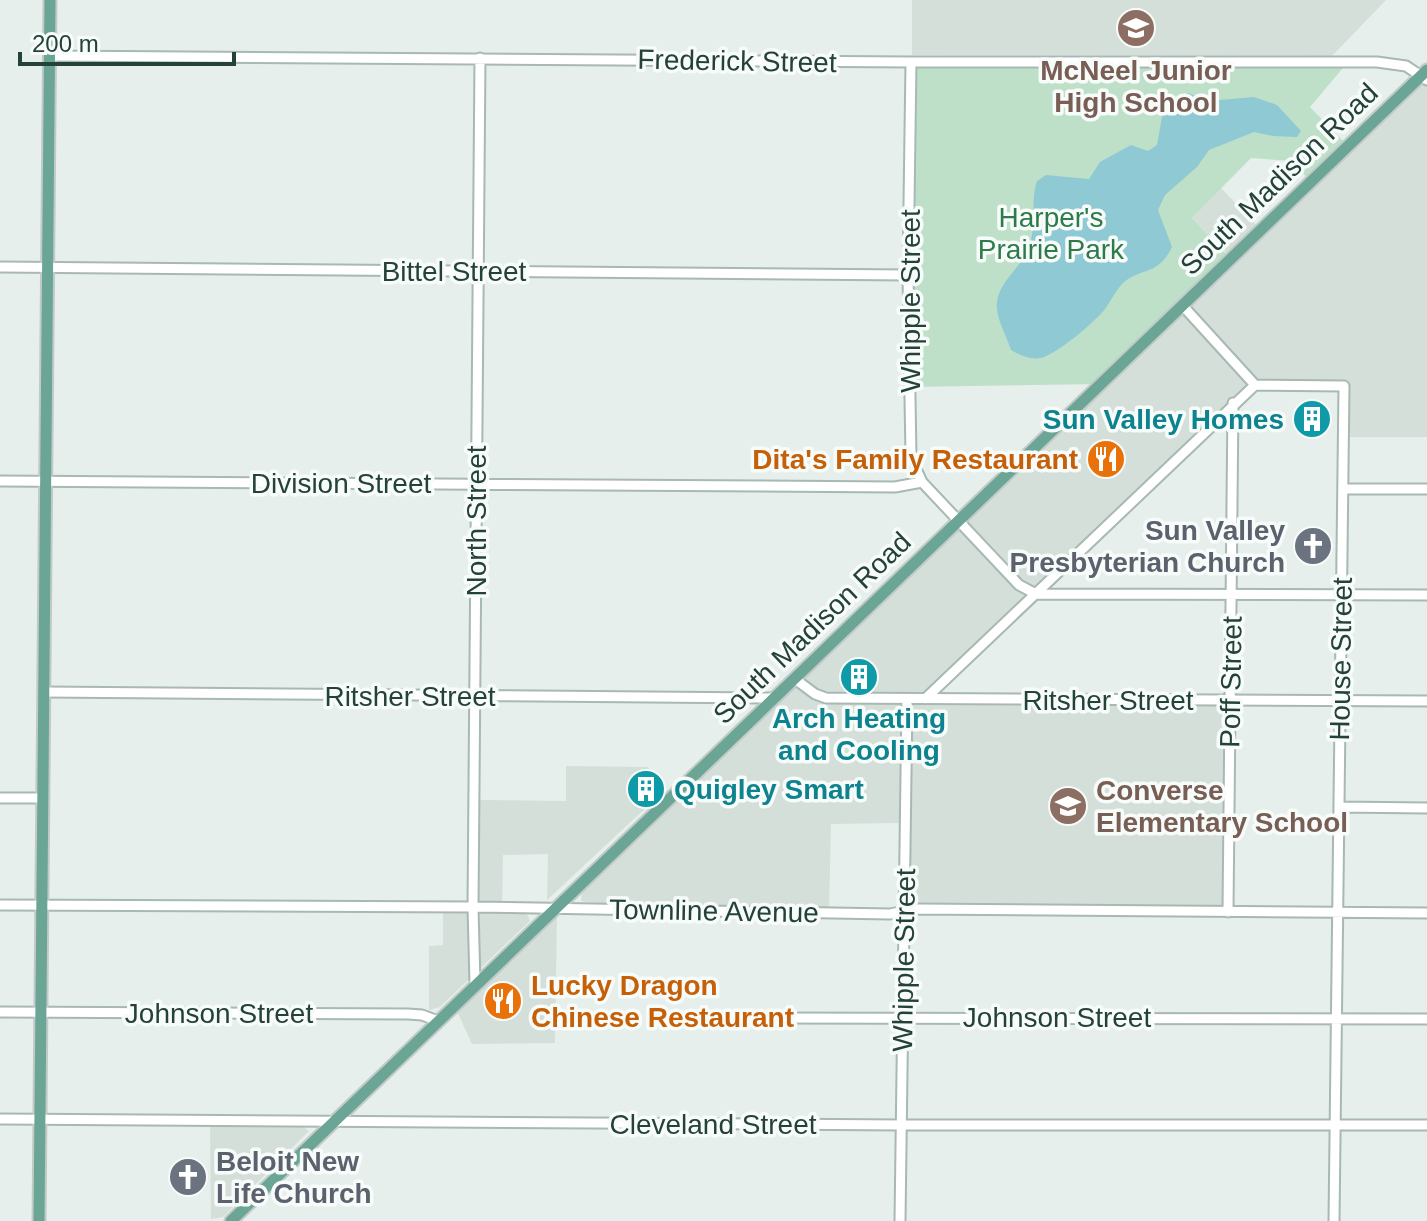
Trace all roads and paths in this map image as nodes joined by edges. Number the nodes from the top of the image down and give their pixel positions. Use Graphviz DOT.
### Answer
graph roads {
  1 [pos="50,0"];
  2 [pos="50,56"];
  3 [pos="480,58"];
  4 [pos="911,62"];
  5 [pos="1425,75"];
  6 [pos="0,267"];
  7 [pos="48,267"];
  8 [pos="478,271"];
  9 [pos="908,275"];
  10 [pos="1183,306"];
  11 [pos="1255,385"];
  12 [pos="1233,403"];
  13 [pos="0,481"];
  14 [pos="46,481"];
  15 [pos="922,482"];
  16 [pos="477,484"];
  17 [pos="1343,489"];
  18 [pos="1427,489"];
  19 [pos="960,520"];
  20 [pos="1036,594"];
  21 [pos="1341,594"];
  22 [pos="1232,595"];
  23 [pos="1427,595"];
  24 [pos="795,679"];
  25 [pos="45,692"];
  26 [pos="475,696"];
  27 [pos="775,698"];
  28 [pos="907,699"];
  29 [pos="925,699"];
  30 [pos="1231,701"];
  31 [pos="1340,701"];
  32 [pos="1427,701"];
  33 [pos="0,798"];
  34 [pos="43,798"];
  35 [pos="1339,807"];
  36 [pos="1427,808"];
  37 [pos="0,905"];
  38 [pos="42,905"];
  39 [pos="473,907"];
  40 [pos="554,909"];
  41 [pos="904,911"];
  42 [pos="1228,912"];
  43 [pos="1337,912"];
  44 [pos="1427,913"];
  45 [pos="475,984"];
  46 [pos="0,1012"];
  47 [pos="40,1012"];
  48 [pos="903,1017"];
  49 [pos="687,1018"];
  50 [pos="1337,1019"];
  51 [pos="1427,1019"];
  52 [pos="438,1021"];
  53 [pos="0,1119"];
  54 [pos="39,1119"];
  55 [pos="333,1122"];
  56 [pos="902,1125"];
  57 [pos="1335,1125"];
  58 [pos="1427,1125"];
  59 [pos="39,1221"];
  60 [pos="231,1221"];
  61 [pos="900,1221"];
  62 [pos="1334,1221"];
  1 -- 2 [label="main road"];
  2 -- 3 [label="street, Frederick Street"];
  2 -- 7 [label="main road"];
  3 -- 4 [label="street, Frederick Street"];
  3 -- 8 [label="street, North Street"];
  4 -- 5 [label="street, Frederick Street"];
  4 -- 9 [label="street, Whipple Street"];
  5 -- 10 [label="main road, South Madison Road"];
  6 -- 7 [label="street, Bittel Street"];
  7 -- 8 [label="street, Bittel Street"];
  7 -- 14 [label="main road"];
  8 -- 9 [label="street, Bittel Street"];
  8 -- 16 [label="street, North Street"];
  9 -- 15 [label="street, Whipple Street"];
  10 -- 11 [label="street"];
  10 -- 19 [label="main road, South Madison Road"];
  11 -- 12 [label="street"];
  11 -- 17 [label="street, House Street"];
  12 -- 20 [label="street"];
  12 -- 22 [label="street, Poff Street"];
  13 -- 14 [label="street, Division Street"];
  14 -- 16 [label="street, Division Street"];
  14 -- 25 [label="main road"];
  15 -- 16 [label="street, Division Street"];
  15 -- 19 [label="street, Whipple Street"];
  16 -- 26 [label="street, North Street"];
  17 -- 18 [label="street"];
  17 -- 21 [label="street, House Street"];
  19 -- 20 [label="street, Whipple Street"];
  19 -- 24 [label="main road, South Madison Road"];
  20 -- 22 [label="street"];
  20 -- 29 [label="street"];
  21 -- 22 [label="street"];
  21 -- 23 [label="street"];
  21 -- 31 [label="street, House Street"];
  22 -- 30 [label="street, Poff Street"];
  24 -- 27 [label="main road, South Madison Road"];
  24 -- 28 [label="street, Ritsher Street"];
  25 -- 26 [label="street, Ritsher Street"];
  25 -- 34 [label="main road"];
  26 -- 27 [label="street, Ritsher Street"];
  26 -- 39 [label="street, North Street"];
  27 -- 40 [label="main road, South Madison Road"];
  28 -- 29 [label="street, Ritsher Street"];
  28 -- 41 [label="street, Whipple Street"];
  29 -- 30 [label="street, Ritsher Street"];
  30 -- 31 [label="street, Ritsher Street"];
  30 -- 42 [label="street, Poff Street"];
  31 -- 32 [label="street, Ritsher Street"];
  31 -- 35 [label="street, House Street"];
  33 -- 34 [label="street"];
  34 -- 38 [label="main road"];
  35 -- 36 [label="street"];
  35 -- 43 [label="street, House Street"];
  37 -- 38 [label="street, Townline Avenue"];
  38 -- 39 [label="street, Townline Avenue"];
  38 -- 47 [label="main road"];
  39 -- 40 [label="street, Townline Avenue"];
  39 -- 45 [label="street, North Street"];
  40 -- 41 [label="street, Townline Avenue"];
  40 -- 45 [label="main road, South Madison Road"];
  41 -- 42 [label="street, Townline Avenue"];
  41 -- 48 [label="street, Whipple Street"];
  42 -- 43 [label="street, Townline Avenue"];
  43 -- 44 [label="street, Townline Avenue"];
  43 -- 50 [label="street, House Street"];
  45 -- 52 [label="main road, South Madison Road"];
  46 -- 47 [label="street, Johnson Street"];
  47 -- 52 [label="street, Johnson Street"];
  47 -- 54 [label="main road"];
  48 -- 49 [label="street, Johnson Street"];
  48 -- 50 [label="street, Johnson Street"];
  48 -- 56 [label="street, Whipple Street"];
  50 -- 51 [label="street, Johnson Street"];
  50 -- 57 [label="street, House Street"];
  52 -- 55 [label="main road, South Madison Road"];
  53 -- 54 [label="street, Cleveland Street"];
  54 -- 55 [label="street, Cleveland Street"];
  54 -- 59 [label="main road"];
  55 -- 56 [label="street, Cleveland Street"];
  55 -- 60 [label="main road, South Madison Road"];
  56 -- 57 [label="street, Cleveland Street"];
  56 -- 61 [label="street, Whipple Street"];
  57 -- 58 [label="street, Cleveland Street"];
  57 -- 62 [label="street, House Street"];
}
